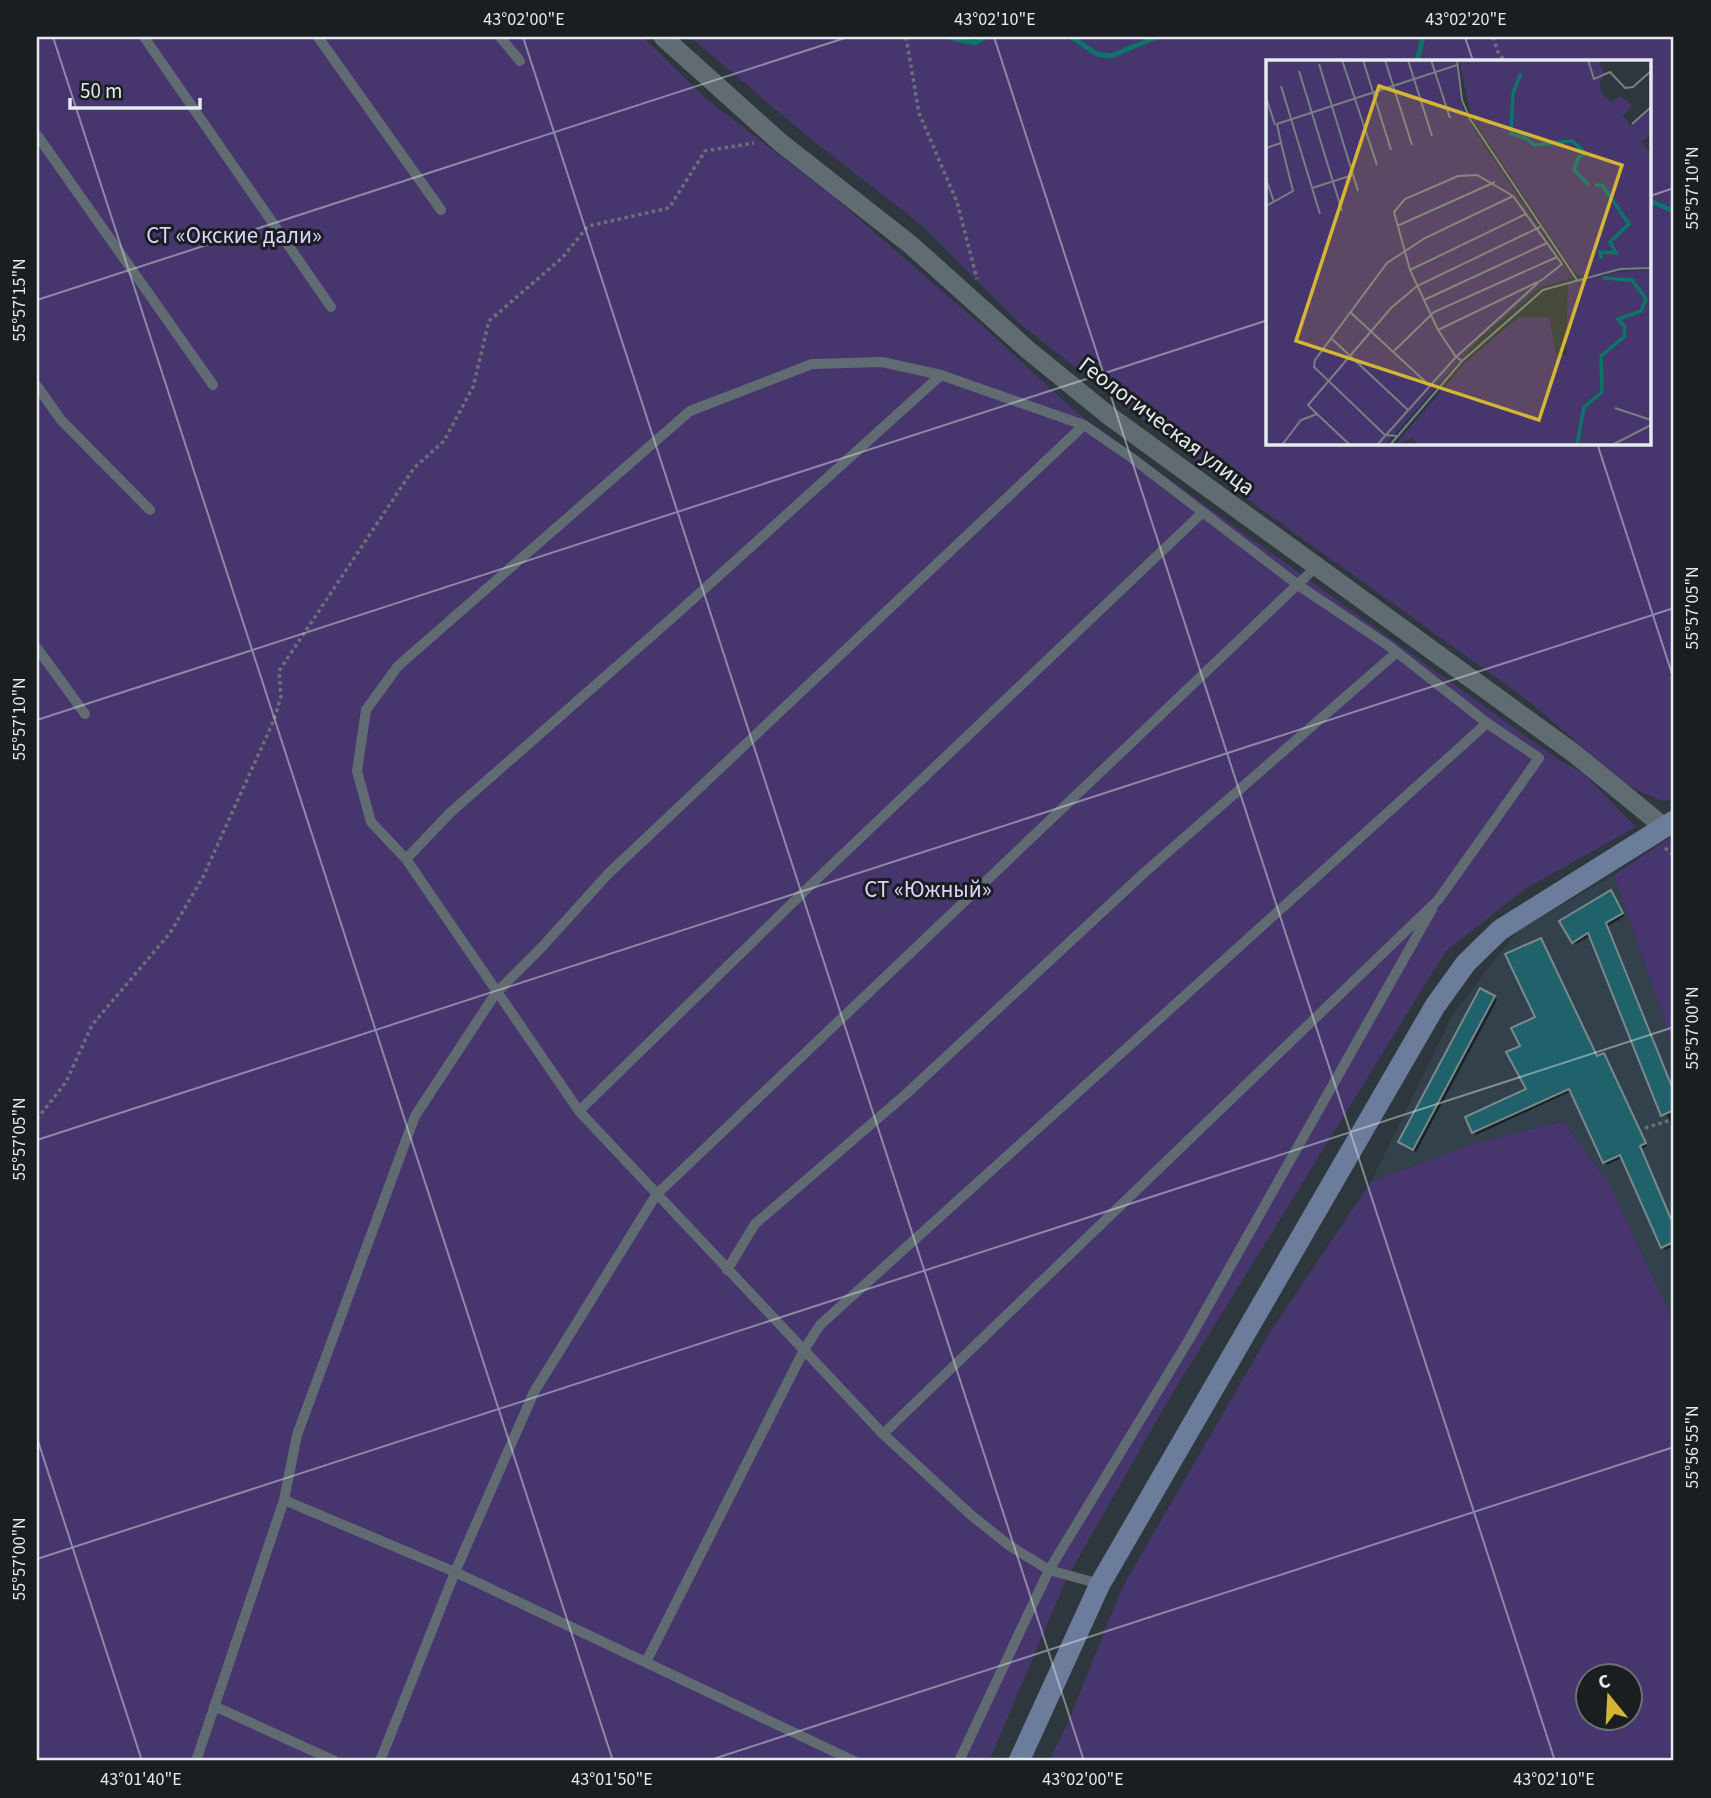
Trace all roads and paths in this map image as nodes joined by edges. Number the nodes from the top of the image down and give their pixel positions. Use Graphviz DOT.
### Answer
graph roads {
  1 [pos="144,37"];
  2 [pos="318,37"];
  3 [pos="500,37"];
  4 [pos="663,37"];
  5 [pos="905,37"];
  6 [pos="1493,37"];
  7 [pos="1505,60"];
  8 [pos="520,61"];
  9 [pos="37,135"];
  10 [pos="781,143"];
  11 [pos="441,210"];
  12 [pos="331,307"];
  13 [pos="985,311"];
  14 [pos="941,375"];
  15 [pos="213,385"];
  16 [pos="37,386"];
  17 [pos="1084,425"];
  18 [pos="150,510"];
  19 [pos="1202,513"];
  20 [pos="1316,567"];
  21 [pos="1298,585"];
  22 [pos="37,648"];
  23 [pos="1396,652"];
  24 [pos="85,714"];
  25 [pos="1487,723"];
  26 [pos="1669,824"];
  27 [pos="406,859"];
  28 [pos="1438,900"];
  29 [pos="496,993"];
  30 [pos="579,1111"];
  31 [pos="37,1119"];
  32 [pos="1674,1119"];
  33 [pos="1645,1128"];
  34 [pos="656,1195"];
  35 [pos="727,1270"];
  36 [pos="804,1350"];
  37 [pos="883,1434"];
  38 [pos="284,1500"];
  39 [pos="1049,1570"];
  40 [pos="455,1572"];
  41 [pos="1100,1584"];
  42 [pos="646,1662"];
  43 [pos="214,1706"];
  44 [pos="196,1761"];
  45 [pos="335,1761"];
  46 [pos="380,1761"];
  47 [pos="854,1761"];
  48 [pos="958,1761"];
  49 [pos="1019,1761"];
  1 -- 12 [label="lane"];
  2 -- 11 [label="lane"];
  3 -- 8 [label="lane"];
  4 -- 10 [label="street, Геологическая улица"];
  5 -- 13 [label="path"];
  6 -- 7 [label="path"];
  9 -- 15 [label="lane"];
  10 -- 13 [label="street, Геологическая улица"];
  10 -- 31 [label="path"];
  13 -- 20 [label="street, Геологическая улица"];
  14 -- 17 [label="lane"];
  14 -- 27 [label="lane"];
  14 -- 27 [label="lane"];
  16 -- 18 [label="lane"];
  17 -- 19 [label="lane"];
  17 -- 29 [label="lane"];
  19 -- 21 [label="lane"];
  19 -- 30 [label="lane"];
  20 -- 21 [label="lane"];
  20 -- 26 [label="street, Геологическая улица"];
  21 -- 23 [label="lane"];
  21 -- 34 [label="lane"];
  22 -- 24 [label="lane"];
  23 -- 25 [label="lane"];
  23 -- 35 [label="lane"];
  25 -- 28 [label="lane"];
  25 -- 36 [label="lane"];
  26 -- 41 [label="street"];
  27 -- 29 [label="lane"];
  28 -- 37 [label="lane"];
  28 -- 39 [label="lane"];
  29 -- 30 [label="lane"];
  29 -- 38 [label="lane"];
  30 -- 34 [label="lane"];
  32 -- 33 [label="path"];
  34 -- 35 [label="lane"];
  34 -- 40 [label="lane"];
  35 -- 36 [label="lane"];
  36 -- 37 [label="lane"];
  36 -- 42 [label="lane"];
  37 -- 39 [label="lane"];
  38 -- 40 [label="lane"];
  38 -- 43 [label="lane"];
  39 -- 41 [label="lane"];
  39 -- 48 [label="lane"];
  40 -- 42 [label="lane"];
  40 -- 46 [label="lane"];
  41 -- 49 [label="street"];
  42 -- 47 [label="lane"];
  43 -- 44 [label="lane"];
  43 -- 45 [label="lane"];
}
